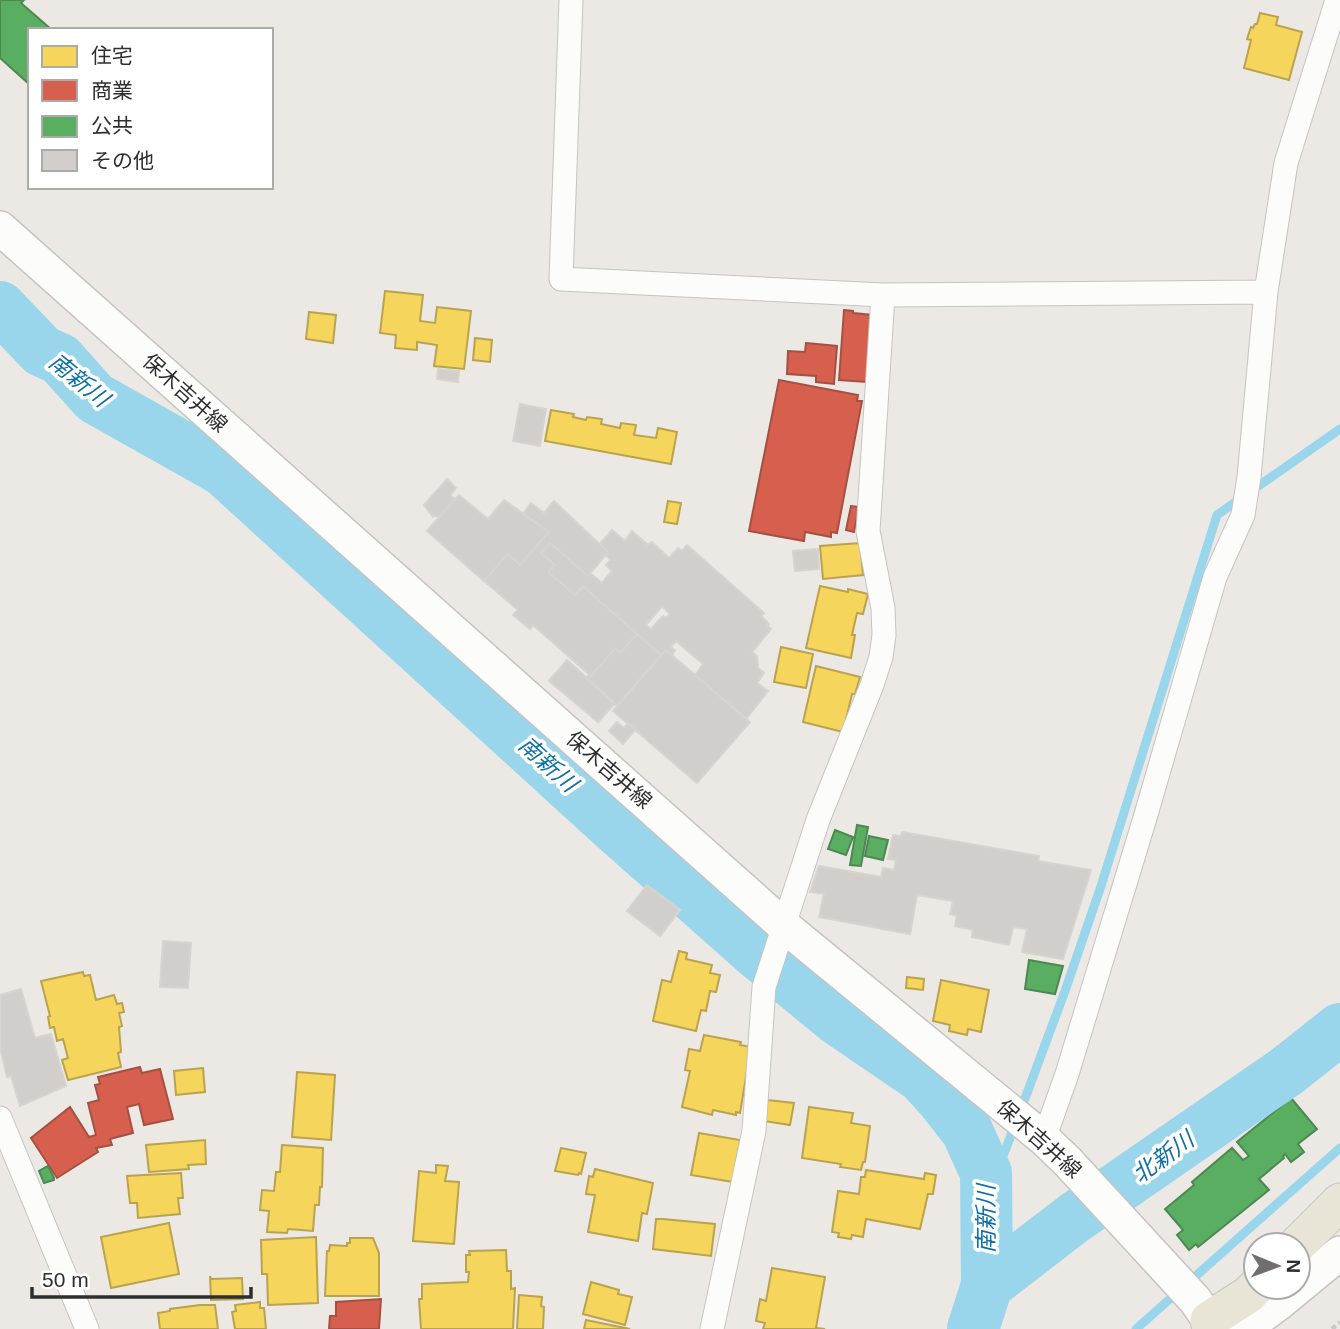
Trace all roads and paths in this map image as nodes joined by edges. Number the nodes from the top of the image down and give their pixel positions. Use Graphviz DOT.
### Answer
graph roads {
  1 [pos="571,0"];
  2 [pos="1337,0"];
  3 [pos="0,228"];
  4 [pos="1266,292"];
  5 [pos="883,295"];
  6 [pos="781,935"];
  7 [pos="0,1118"];
  8 [pos="1047,1143"];
  9 [pos="1340,1202"];
  10 [pos="1311,1231"];
  11 [pos="1340,1253"];
  12 [pos="1242,1298"];
  13 [pos="1205,1316"];
  14 [pos="1340,1322"];
  15 [pos="87,1329"];
  16 [pos="712,1329"];
  17 [pos="1244,1329"];
  18 [pos="1332,1329"];
  1 -- 5 [label="street"];
  2 -- 4 [label="street"];
  3 -- 6 [label="main road, 保木吉井線"];
  4 -- 5 [label="street"];
  4 -- 8 [label="street"];
  5 -- 6 [label="street"];
  6 -- 8 [label="main road, 保木吉井線"];
  6 -- 16 [label="street"];
  7 -- 15 [label="street"];
  8 -- 13 [label="main road, 保木吉井線"];
  9 -- 10 [label="main road"];
  11 -- 17 [label="main road"];
  12 -- 13 [label="main road"];
  14 -- 18 [label="path"];
}
